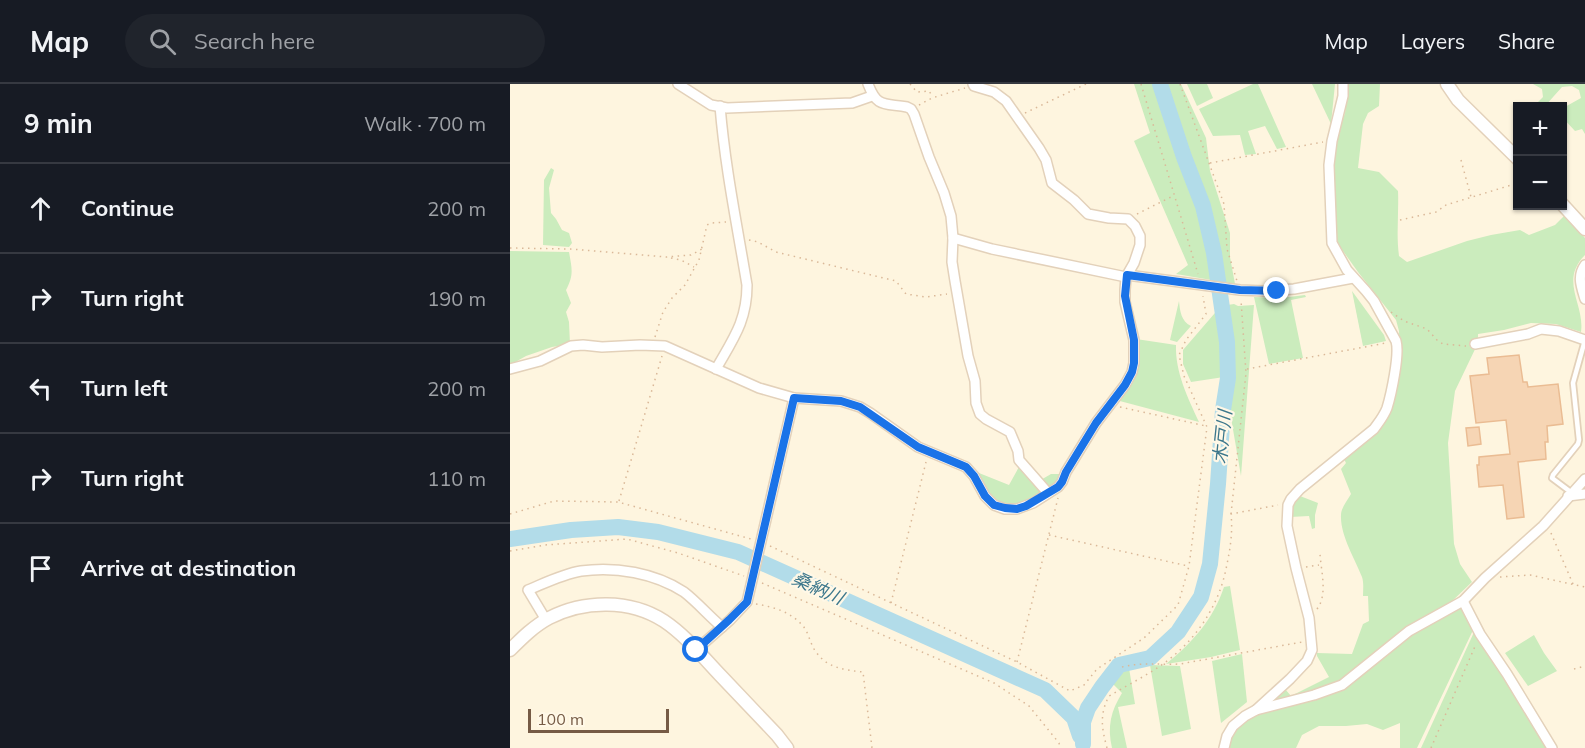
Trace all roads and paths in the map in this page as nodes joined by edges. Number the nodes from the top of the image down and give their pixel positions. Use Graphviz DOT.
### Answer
graph roads {
  1 [pos="678,84"];
  2 [pos="868,84"];
  3 [pos="910,84"];
  4 [pos="1086,84"];
  5 [pos="1141,84"];
  6 [pos="1343,84"];
  7 [pos="1447,84"];
  8 [pos="974,85"];
  9 [pos="872,96"];
  10 [pos="934,97"];
  11 [pos="720,106"];
  12 [pos="911,109"];
  13 [pos="1017,117"];
  14 [pos="1332,141"];
  15 [pos="1515,156"];
  16 [pos="1461,160"];
  17 [pos="1209,163"];
  18 [pos="1513,184"];
  19 [pos="1174,196"];
  20 [pos="1471,197"];
  21 [pos="1567,209"];
  22 [pos="1128,219"];
  23 [pos="1400,220"];
  24 [pos="736,221"];
  25 [pos="1585,229"];
  26 [pos="953,238"];
  27 [pos="739,239"];
  28 [pos="510,248"];
  29 [pos="702,249"];
  30 [pos="667,257"];
  31 [pos="1585,265"];
  32 [pos="695,267"];
  33 [pos="1127,276"];
  34 [pos="1353,278"];
  35 [pos="1201,285"];
  36 [pos="956,292"];
  37 [pos="1585,299"];
  38 [pos="1377,307"];
  39 [pos="1585,340"];
  40 [pos="1396,342"];
  41 [pos="1475,344"];
  42 [pos="652,345"];
  43 [pos="665,346"];
  44 [pos="510,369"];
  45 [pos="716,369"];
  46 [pos="1246,369"];
  47 [pos="794,398"];
  48 [pos="1110,404"];
  49 [pos="1207,427"];
  50 [pos="928,452"];
  51 [pos="1585,479"];
  52 [pos="1062,482"];
  53 [pos="1048,493"];
  54 [pos="1585,494"];
  55 [pos="1570,495"];
  56 [pos="618,502"];
  57 [pos="1288,505"];
  58 [pos="510,514"];
  59 [pos="1545,523"];
  60 [pos="1049,535"];
  61 [pos="761,542"];
  62 [pos="510,551"];
  63 [pos="1320,554"];
  64 [pos="1320,565"];
  65 [pos="1189,566"];
  66 [pos="1296,568"];
  67 [pos="1485,578"];
  68 [pos="752,579"];
  69 [pos="1573,584"];
  70 [pos="1585,587"];
  71 [pos="1463,601"];
  72 [pos="747,602"];
  73 [pos="891,603"];
  74 [pos="1309,618"];
  75 [pos="546,620"];
  76 [pos="722,627"];
  77 [pos="1480,634"];
  78 [pos="1312,640"];
  79 [pos="510,650"];
  80 [pos="696,650"];
  81 [pos="1017,662"];
  82 [pos="1162,665"];
  83 [pos="1585,666"];
  84 [pos="1122,667"];
  85 [pos="1574,669"];
  86 [pos="1256,710"];
  87 [pos="787,748"];
  88 [pos="872,748"];
  89 [pos="1060,748"];
  90 [pos="1107,748"];
  91 [pos="1224,748"];
  92 [pos="1431,748"];
  93 [pos="1552,748"];
  1 -- 11 [label="street"];
  2 -- 9 [label="street"];
  3 -- 10 [label="path"];
  4 -- 13 [label="path"];
  5 -- 19 [label="path"];
  6 -- 14 [label="street"];
  7 -- 15 [label="street"];
  8 -- 10 [label="path"];
  8 -- 13 [label="street"];
  9 -- 11 [label="street"];
  9 -- 12 [label="street"];
  10 -- 12 [label="path"];
  11 -- 24 [label="street"];
  12 -- 26 [label="street"];
  13 -- 22 [label="street"];
  14 -- 17 [label="path"];
  14 -- 34 [label="street"];
  16 -- 20 [label="path"];
  18 -- 20 [label="path"];
  19 -- 22 [label="path"];
  19 -- 35 [label="path"];
  20 -- 23 [label="path"];
  21 -- 25 [label="street"];
  22 -- 33 [label="street"];
  24 -- 27 [label="street"];
  24 -- 29 [label="path"];
  26 -- 33 [label="street"];
  26 -- 36 [label="street"];
  27 -- 36 [label="path"];
  27 -- 45 [label="street"];
  28 -- 30 [label="path"];
  29 -- 30 [label="path"];
  29 -- 32 [label="path"];
  30 -- 32 [label="path"];
  31 -- 37 [label="street"];
  32 -- 42 [label="path"];
  33 -- 35 [label="street"];
  33 -- 48 [label="street"];
  34 -- 35 [label="street"];
  34 -- 38 [label="street"];
  35 -- 49 [label="path"];
  36 -- 53 [label="street"];
  38 -- 40 [label="street"];
  38 -- 41 [label="path"];
  39 -- 41 [label="street"];
  39 -- 55 [label="lane"];
  40 -- 46 [label="path"];
  40 -- 57 [label="street"];
  42 -- 43 [label="street"];
  42 -- 44 [label="street"];
  43 -- 45 [label="street"];
  43 -- 56 [label="path"];
  45 -- 47 [label="street"];
  47 -- 50 [label="street"];
  47 -- 61 [label="street"];
  48 -- 49 [label="path"];
  48 -- 52 [label="street"];
  49 -- 65 [label="path"];
  50 -- 53 [label="street"];
  50 -- 73 [label="path"];
  51 -- 55 [label="street"];
  52 -- 53 [label="street"];
  52 -- 60 [label="path"];
  54 -- 55 [label="street"];
  55 -- 59 [label="street"];
  56 -- 58 [label="path"];
  56 -- 61 [label="path"];
  57 -- 66 [label="street"];
  57 -- 82 [label="path"];
  59 -- 67 [label="street"];
  59 -- 69 [label="path"];
  60 -- 65 [label="path"];
  60 -- 81 [label="path"];
  61 -- 68 [label="street"];
  61 -- 73 [label="path"];
  62 -- 68 [label="path"];
  63 -- 64 [label="path"];
  64 -- 66 [label="path"];
  64 -- 74 [label="path"];
  65 -- 81 [label="path"];
  66 -- 74 [label="street"];
  67 -- 69 [label="path"];
  67 -- 71 [label="street"];
  68 -- 72 [label="street"];
  68 -- 89 [label="path"];
  69 -- 70 [label="path"];
  71 -- 77 [label="street"];
  71 -- 86 [label="street"];
  72 -- 76 [label="street"];
  72 -- 88 [label="path"];
  73 -- 81 [label="path"];
  74 -- 78 [label="street"];
  75 -- 76 [label="street"];
  75 -- 79 [label="street"];
  75 -- 80 [label="street"];
  76 -- 80 [label="street"];
  77 -- 92 [label="path"];
  77 -- 93 [label="street"];
  78 -- 82 [label="path"];
  78 -- 86 [label="street"];
  80 -- 87 [label="street"];
  82 -- 84 [label="path"];
  82 -- 90 [label="path"];
  83 -- 85 [label="path"];
  86 -- 91 [label="street"];
}
